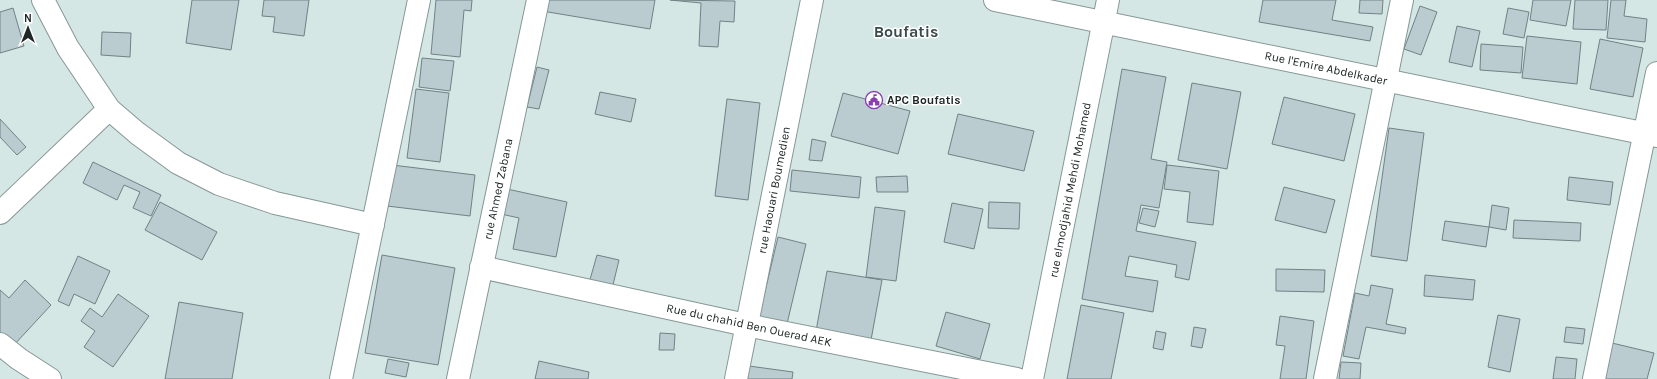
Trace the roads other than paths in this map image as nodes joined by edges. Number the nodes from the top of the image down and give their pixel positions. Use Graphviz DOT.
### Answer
graph roads {
  1 [pos="43,0"];
  2 [pos="419,0"];
  3 [pos="538,0"];
  4 [pos="812,0"];
  5 [pos="995,0"];
  6 [pos="1108,0"];
  7 [pos="1402,0"];
  8 [pos="1104,22"];
  9 [pos="1657,73"];
  10 [pos="1385,80"];
  11 [pos="109,109"];
  12 [pos="1651,135"];
  13 [pos="0,213"];
  14 [pos="373,225"];
  15 [pos="481,267"];
  16 [pos="746,325"];
  17 [pos="0,344"];
  18 [pos="50,379"];
  19 [pos="341,379"];
  20 [pos="458,379"];
  21 [pos="736,379"];
  22 [pos="1017,379"];
  23 [pos="1032,379"];
  24 [pos="1325,379"];
  25 [pos="1594,379"];
  1 -- 11 [label="street"];
  2 -- 14 [label="street"];
  3 -- 15 [label="street, rue Ahmed Zabana"];
  4 -- 16 [label="street, rue Haouari Boumedien"];
  5 -- 8 [label="street, Rue l'Emire Abdelkader"];
  6 -- 8 [label="street, rue elmodjahid Mehdi Mohamed"];
  7 -- 10 [label="street"];
  8 -- 10 [label="street, Rue l'Emire Abdelkader"];
  8 -- 23 [label="street, rue elmodjahid Mehdi Mohamed"];
  9 -- 12 [label="street"];
  10 -- 12 [label="street, Rue l'Emire Abdelkader"];
  10 -- 24 [label="street"];
  11 -- 13 [label="street"];
  11 -- 14 [label="street"];
  12 -- 25 [label="street"];
  14 -- 19 [label="street"];
  15 -- 16 [label="street, Rue du chahid Ben Ouerad AEK"];
  15 -- 20 [label="street, rue Ahmed Zabana"];
  16 -- 21 [label="street, rue Haouari Boumedien"];
  16 -- 22 [label="street, Rue du chahid Ben Ouerad AEK"];
  17 -- 18 [label="street"];
}
